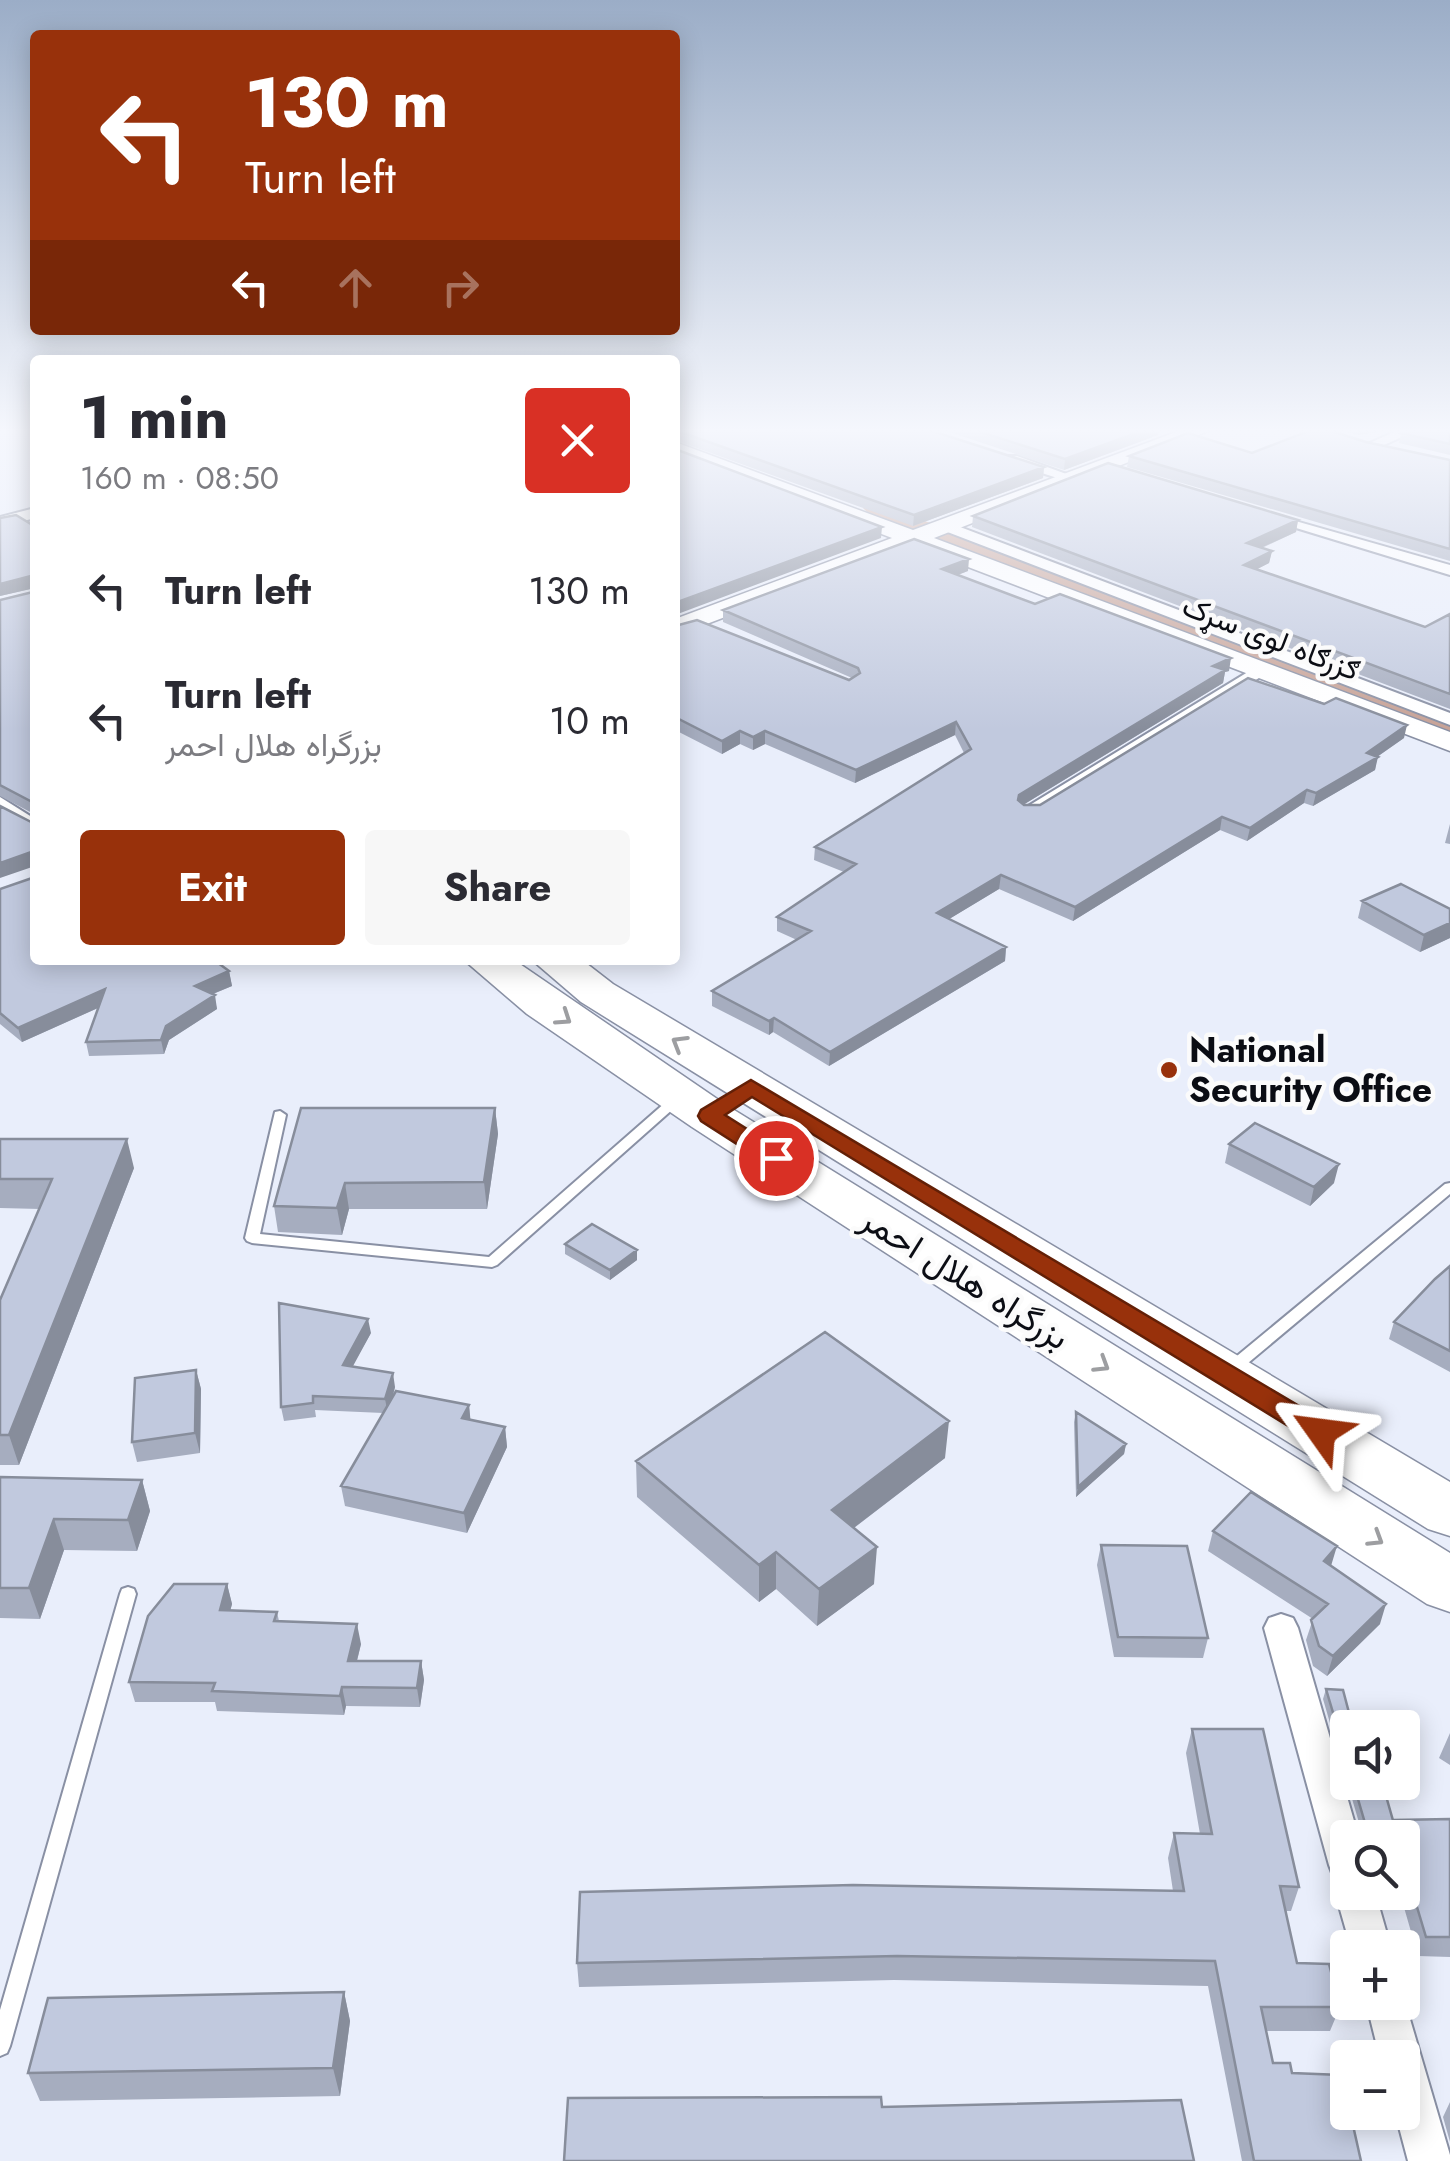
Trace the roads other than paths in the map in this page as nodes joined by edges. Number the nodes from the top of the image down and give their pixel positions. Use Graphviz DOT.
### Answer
graph roads {
  1 [pos="920,529"];
  2 [pos="933,529"];
  3 [pos="1315,529"];
  4 [pos="927,531"];
  5 [pos="1450,570"];
  6 [pos="684,624"];
  7 [pos="725,634"];
  8 [pos="1261,669"];
  9 [pos="1450,719"];
  10 [pos="1450,742"];
  11 [pos="0,803"];
  12 [pos="1030,811"];
  13 [pos="30,825"];
  14 [pos="492,965"];
  15 [pos="561,965"];
  16 [pos="713,1099"];
  17 [pos="280,1115"];
  18 [pos="1450,1187"];
  19 [pos="1226,1374"];
  20 [pos="1450,1512"];
  21 [pos="1450,1586"];
  22 [pos="128,1594"];
  23 [pos="1282,1628"];
  24 [pos="1335,1820"];
  25 [pos="0,2046"];
  26 [pos="1420,2125"];
  27 [pos="1430,2161"];
  1 -- 4 [label="street, ګزرګاه لوی سړک"];
  2 -- 4 [label="street"];
  3 -- 5 [label="street"];
  4 -- 6 [label="street"];
  4 -- 8 [label="street, ګزرګاه لوی سړک"];
  4 -- 9 [label="street"];
  6 -- 7 [label="street"];
  8 -- 10 [label="street, ګزرګاه لوی سړک"];
  8 -- 12 [label="street"];
  11 -- 13 [label="street"];
  14 -- 16 [label="highway, بزرگراه هلال احمر, one-way"];
  16 -- 15 [label="highway, بزرگراه هلال احمر, one-way"];
  16 -- 17 [label="lane"];
  16 -- 19 [label="highway, بزرگراه هلال احمر"];
  16 -- 21 [label="highway, بزرگراه هلال احمر, one-way"];
  18 -- 19 [label="lane"];
  19 -- 20 [label="highway, بزرگراه هلال احمر"];
  22 -- 25 [label="lane"];
  23 -- 24 [label="street"];
  26 -- 27 [label="street"];
}
